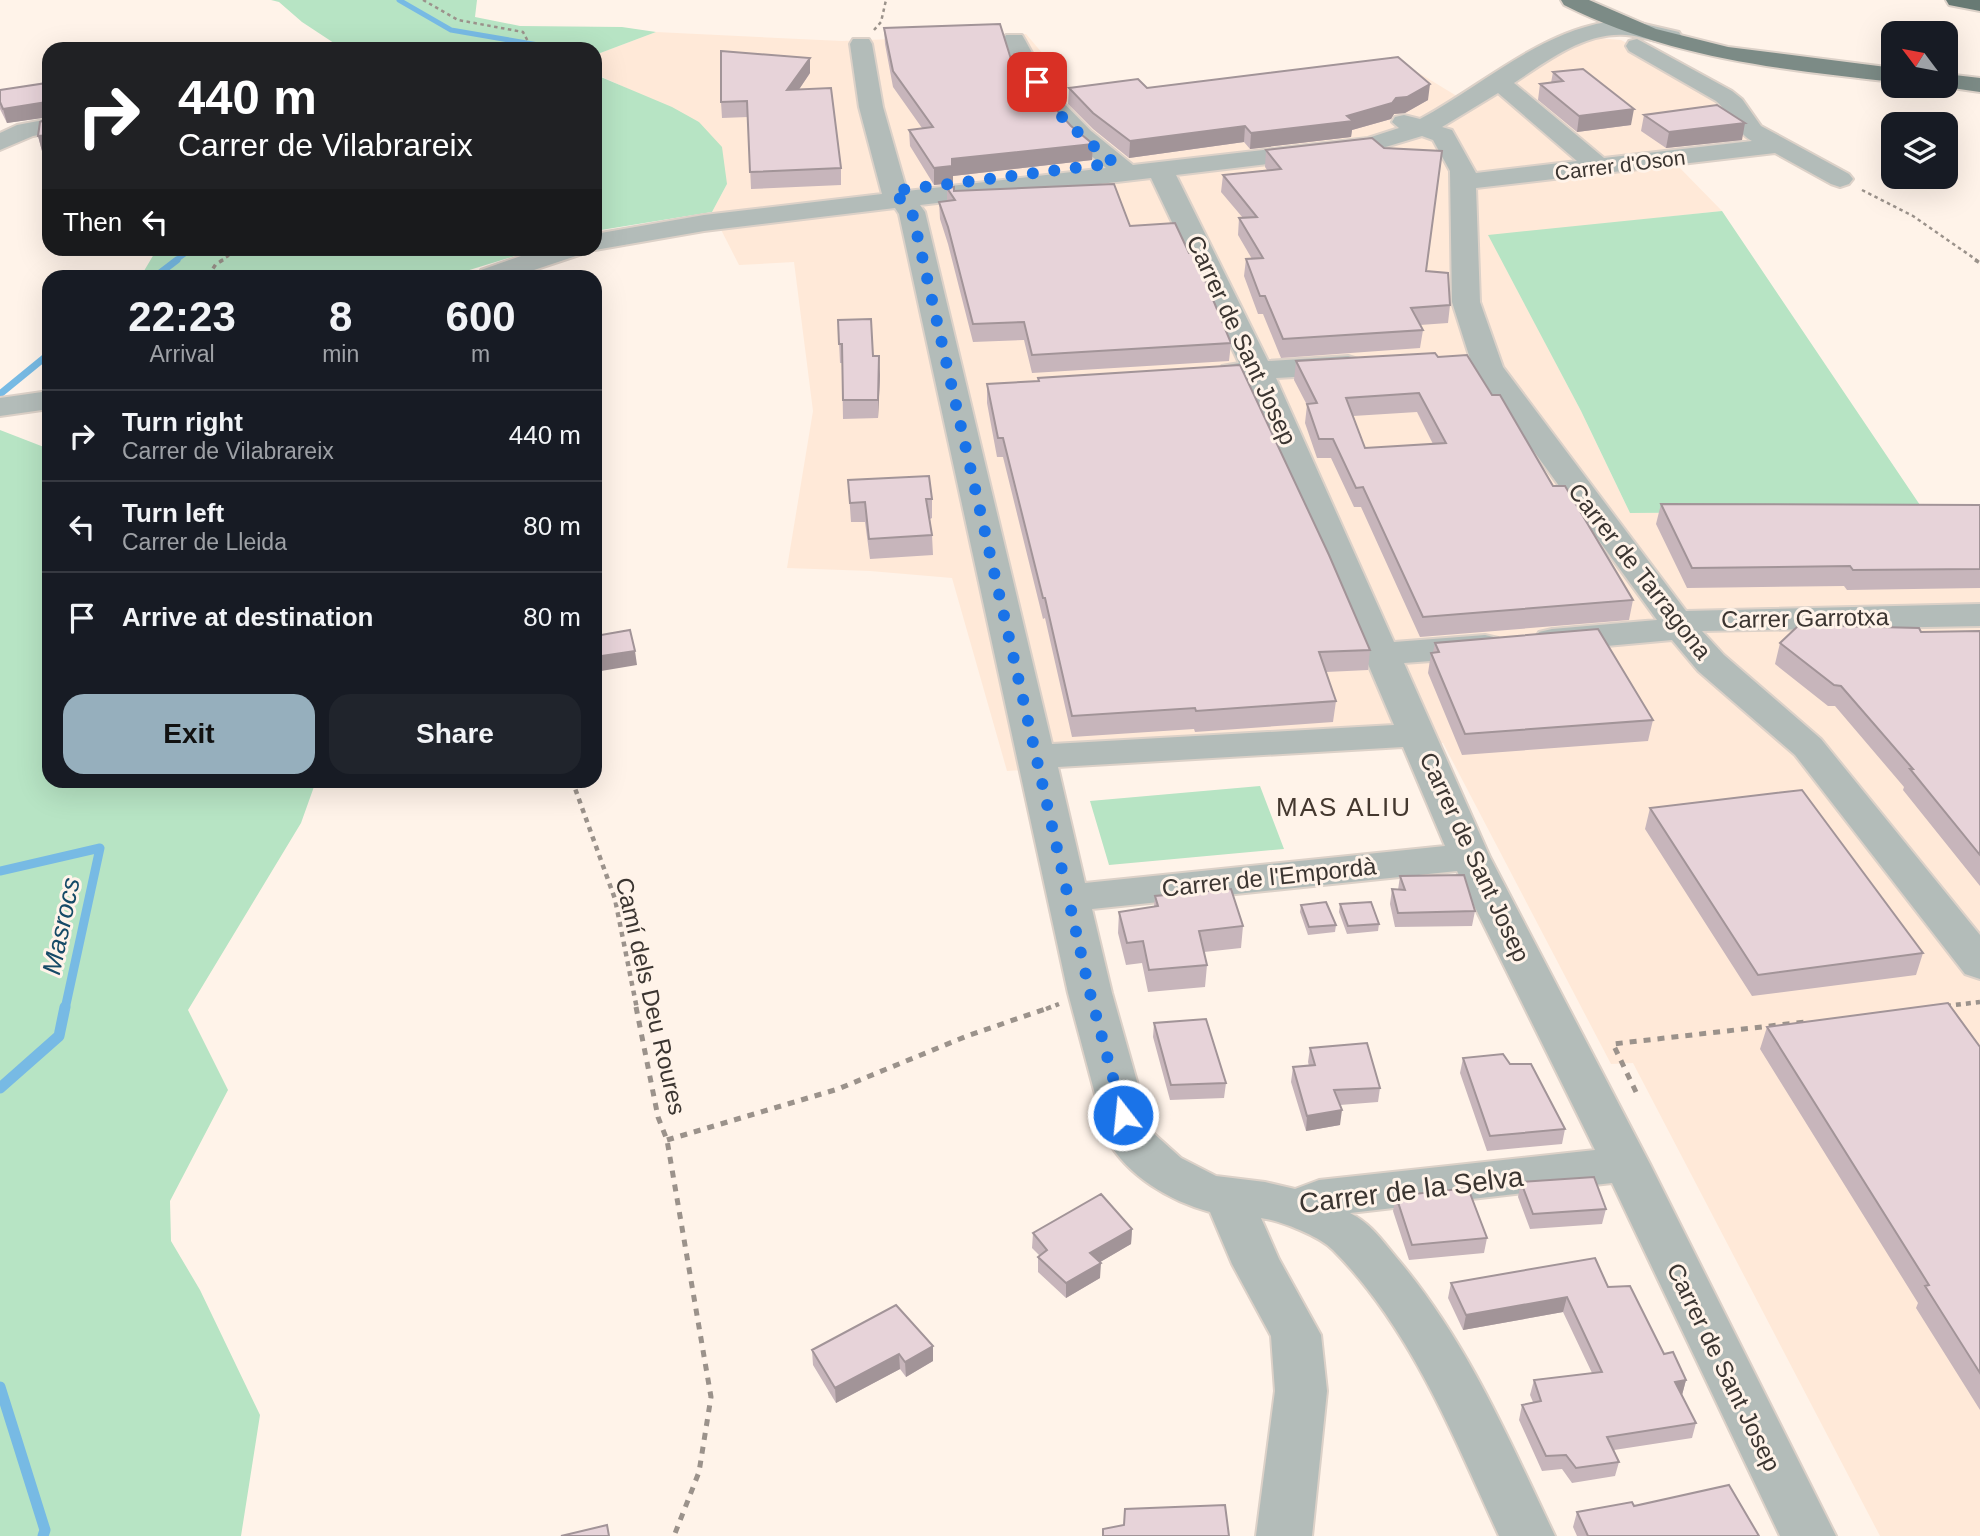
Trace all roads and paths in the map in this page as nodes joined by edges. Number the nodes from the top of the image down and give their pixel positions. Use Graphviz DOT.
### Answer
graph roads {
  1 [pos="423,0"];
  2 [pos="886,0"];
  3 [pos="1562,0"];
  4 [pos="1572,0"];
  5 [pos="1589,0"];
  6 [pos="1957,0"];
  7 [pos="1980,4"];
  8 [pos="1581,36"];
  9 [pos="1636,38"];
  10 [pos="1014,40"];
  11 [pos="528,42"];
  12 [pos="861,44"];
  13 [pos="1745,51"];
  14 [pos="1772,62"];
  15 [pos="1834,68"];
  16 [pos="1881,73"];
  17 [pos="1958,82"];
  18 [pos="1500,83"];
  19 [pos="1980,85"];
  20 [pos="1468,103"];
  21 [pos="42,127"];
  22 [pos="1427,132"];
  23 [pos="0,144"];
  24 [pos="1775,146"];
  25 [pos="1600,167"];
  26 [pos="1142,172"];
  27 [pos="1840,179"];
  28 [pos="1464,182"];
  29 [pos="903,201"];
  30 [pos="602,242"];
  31 [pos="229,256"];
  32 [pos="549,256"];
  33 [pos="1980,262"];
  34 [pos="212,270"];
  35 [pos="508,270"];
  36 [pos="1377,363"];
  37 [pos="1258,371"];
  38 [pos="1203,374"];
  39 [pos="42,401"];
  40 [pos="0,407"];
  41 [pos="1980,615"];
  42 [pos="1681,629"];
  43 [pos="1383,654"];
  44 [pos="1418,735"];
  45 [pos="1035,757"];
  46 [pos="575,788"];
  47 [pos="1470,858"];
  48 [pos="1068,898"];
  49 [pos="1980,964"];
  50 [pos="1090,993"];
  51 [pos="1980,1002"];
  52 [pos="1939,1007"];
  53 [pos="1817,1021"];
  54 [pos="1636,1092"];
  55 [pos="667,1140"];
  56 [pos="1626,1164"];
  57 [pos="1227,1196"];
  58 [pos="1300,1209"];
  59 [pos="674,1536"];
  60 [pos="1284,1536"];
  61 [pos="1527,1536"];
  62 [pos="1808,1536"];
  1 -- 11 [label="path"];
  2 -- 12 [label="path"];
  3 -- 8 [label="street"];
  4 -- 9 [label="main road"];
  5 -- 13 [label="main road"];
  6 -- 7 [label="highway"];
  8 -- 9 [label="street"];
  8 -- 14 [label="street"];
  8 -- 18 [label="street"];
  9 -- 13 [label="street"];
  9 -- 14 [label="main road"];
  9 -- 24 [label="street"];
  10 -- 26 [label="street"];
  12 -- 29 [label="street"];
  13 -- 15 [label="main road"];
  14 -- 15 [label="main road"];
  15 -- 16 [label="main road"];
  17 -- 19 [label="main road"];
  18 -- 20 [label="street"];
  18 -- 25 [label="street"];
  20 -- 22 [label="street"];
  20 -- 22 [label="street"];
  21 -- 23 [label="street"];
  22 -- 26 [label="street"];
  22 -- 26 [label="street"];
  22 -- 26 [label="street"];
  22 -- 28 [label="street, Carrer de Tarragona"];
  24 -- 25 [label="street, Carrer d'Oson"];
  24 -- 27 [label="street"];
  25 -- 28 [label="street, Carrer d'Oson"];
  26 -- 29 [label="street"];
  26 -- 29 [label="street"];
  26 -- 37 [label="street, Carrer de Sant Josep"];
  27 -- 33 [label="path"];
  28 -- 42 [label="street, Carrer de Tarragona"];
  29 -- 30 [label="street"];
  29 -- 45 [label="street"];
  31 -- 34 [label="path"];
  32 -- 35 [label="street"];
  36 -- 37 [label="street"];
  37 -- 38 [label="street"];
  37 -- 43 [label="street, Carrer de Sant Josep"];
  39 -- 40 [label="street"];
  41 -- 42 [label="street, Carrer Garrotxa"];
  42 -- 43 [label="street, Carrer Garrotxa"];
  42 -- 49 [label="street, Carrer de Tarragona"];
  43 -- 44 [label="street, Carrer de Sant Josep"];
  44 -- 45 [label="street"];
  44 -- 47 [label="street, Carrer de Sant Josep"];
  45 -- 48 [label="street"];
  46 -- 55 [label="path, Camí dels Deu Roures"];
  47 -- 48 [label="street, Carrer de l'Empordà"];
  47 -- 56 [label="street, Carrer de Sant Josep"];
  48 -- 50 [label="street"];
  50 -- 55 [label="path"];
  50 -- 57 [label="street, Carrer de la Selva"];
  51 -- 52 [label="path"];
  53 -- 54 [label="path"];
  55 -- 59 [label="path, Camí dels Deu Roures"];
  56 -- 58 [label="street, Carrer de la Selva"];
  56 -- 62 [label="street, Carrer de Sant Josep"];
  57 -- 58 [label="street, Carrer de la Selva"];
  57 -- 60 [label="street"];
  58 -- 61 [label="street"];
}
